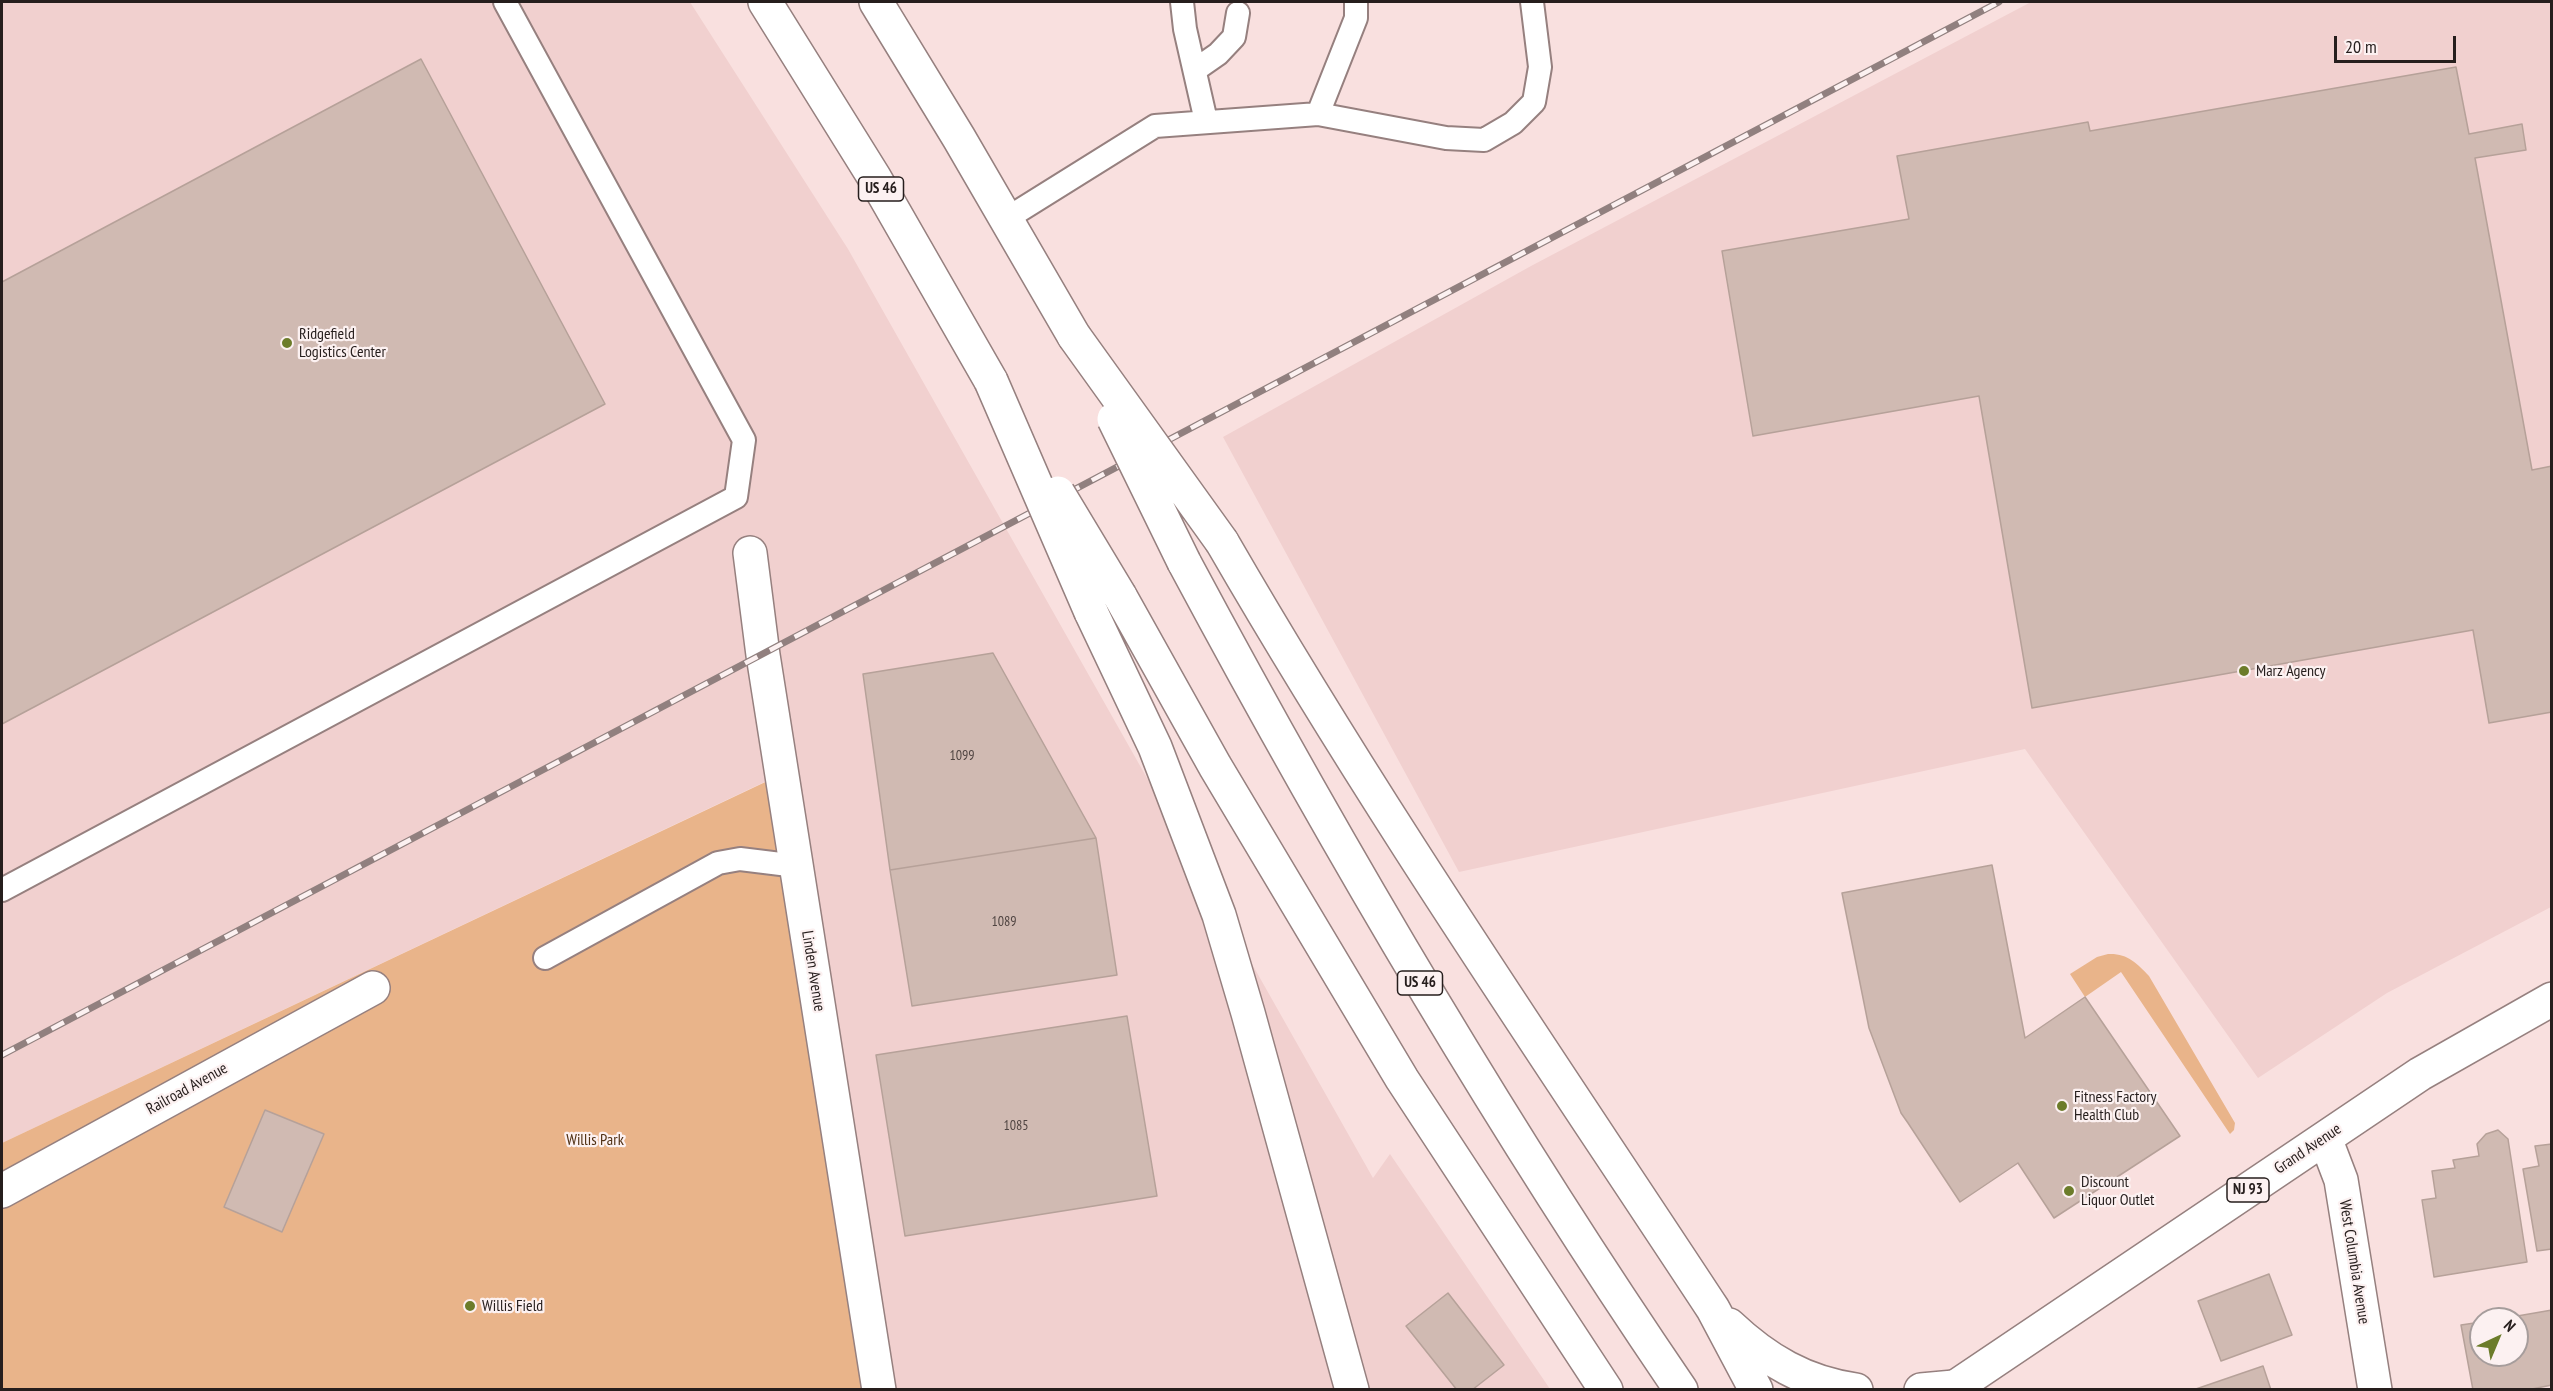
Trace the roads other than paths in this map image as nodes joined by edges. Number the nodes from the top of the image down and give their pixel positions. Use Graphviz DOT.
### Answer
graph roads {
  1 [pos="505,2"];
  2 [pos="765,2"];
  3 [pos="876,2"];
  4 [pos="1182,2"];
  5 [pos="1356,2"];
  6 [pos="1532,2"];
  7 [pos="1238,13"];
  8 [pos="1195,70"];
  9 [pos="1318,114"];
  10 [pos="1206,121"];
  11 [pos="1006,219"];
  12 [pos="1074,336"];
  13 [pos="991,381"];
  14 [pos="750,553"];
  15 [pos="797,866"];
  16 [pos="2,890"];
  17 [pos="545,958"];
  18 [pos="373,988"];
  19 [pos="2552,999"];
  20 [pos="2325,1138"];
  21 [pos="2,1191"];
  22 [pos="1713,1309"];
  23 [pos="1333,1319"];
  24 [pos="1953,1388"];
  25 [pos="879,1389"];
  26 [pos="1341,1389"];
  27 [pos="1352,1389"];
  28 [pos="1606,1389"];
  29 [pos="1681,1389"];
  30 [pos="1756,1389"];
  31 [pos="1856,1389"];
  32 [pos="1921,1389"];
  33 [pos="2375,1389"];
  1 -- 16 [label="lane"];
  2 -- 13 [label="main road, US 46"];
  3 -- 11 [label="main road, US 46"];
  4 -- 8 [label="lane"];
  5 -- 9 [label="lane"];
  6 -- 9 [label="lane"];
  7 -- 8 [label="lane"];
  8 -- 10 [label="lane"];
  9 -- 10 [label="lane"];
  10 -- 11 [label="lane"];
  11 -- 12 [label="main road, US 46"];
  12 -- 22 [label="main road, bridge"];
  12 -- 29 [label="main road, US 46, bridge"];
  13 -- 23 [label="main road, bridge"];
  13 -- 28 [label="main road, US 46, bridge"];
  14 -- 15 [label="main road, Linden Avenue"];
  15 -- 17 [label="lane"];
  15 -- 25 [label="main road, Linden Avenue"];
  18 -- 21 [label="main road, Railroad Avenue"];
  19 -- 20 [label="main road, Grand Avenue / NJ 93"];
  20 -- 24 [label="main road, Grand Avenue / NJ 93"];
  20 -- 33 [label="main road, West Columbia Avenue"];
  22 -- 30 [label="main road"];
  22 -- 31 [label="main road"];
  23 -- 26 [label="main road"];
  23 -- 27 [label="main road"];
  24 -- 32 [label="main road"];
}
